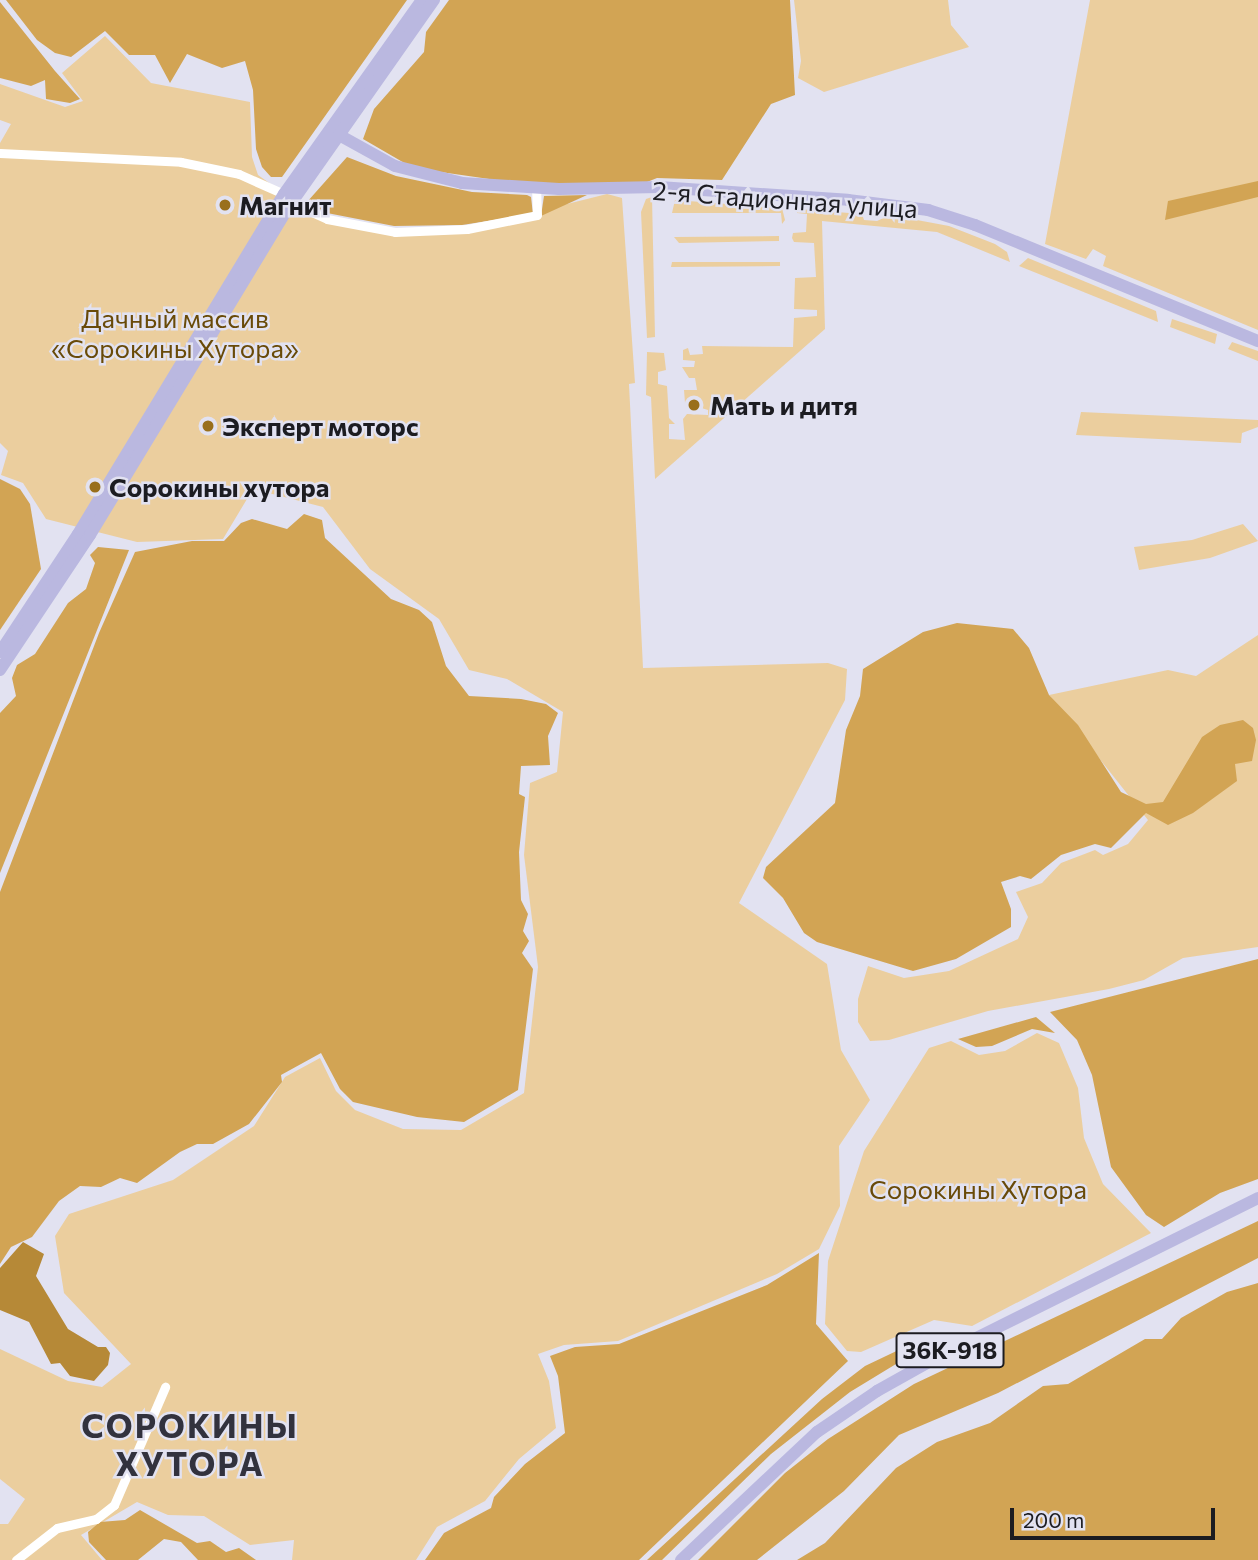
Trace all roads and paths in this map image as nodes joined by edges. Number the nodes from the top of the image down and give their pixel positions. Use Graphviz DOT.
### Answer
graph roads {
  1 [pos="422,0"];
  2 [pos="433,0"];
  3 [pos="335,133"];
  4 [pos="0,153"];
  5 [pos="536,188"];
  6 [pos="284,194"];
  7 [pos="307,210"];
  8 [pos="1258,341"];
  9 [pos="0,652"];
  10 [pos="0,670"];
  11 [pos="1258,1198"];
  12 [pos="165,1387"];
  13 [pos="16,1560"];
  14 [pos="681,1560"];
  1 -- 3 [label="main road"];
  2 -- 3 [label="main road"];
  3 -- 5 [label="main road, 2-я Стадионная улица"];
  3 -- 6 [label="main road"];
  3 -- 10 [label="main road"];
  4 -- 6 [label="street"];
  5 -- 7 [label="street"];
  5 -- 8 [label="main road, 2-я Стадионная улица"];
  6 -- 9 [label="main road"];
  11 -- 14 [label="main road, 36К-918"];
  12 -- 13 [label="street"];
}
